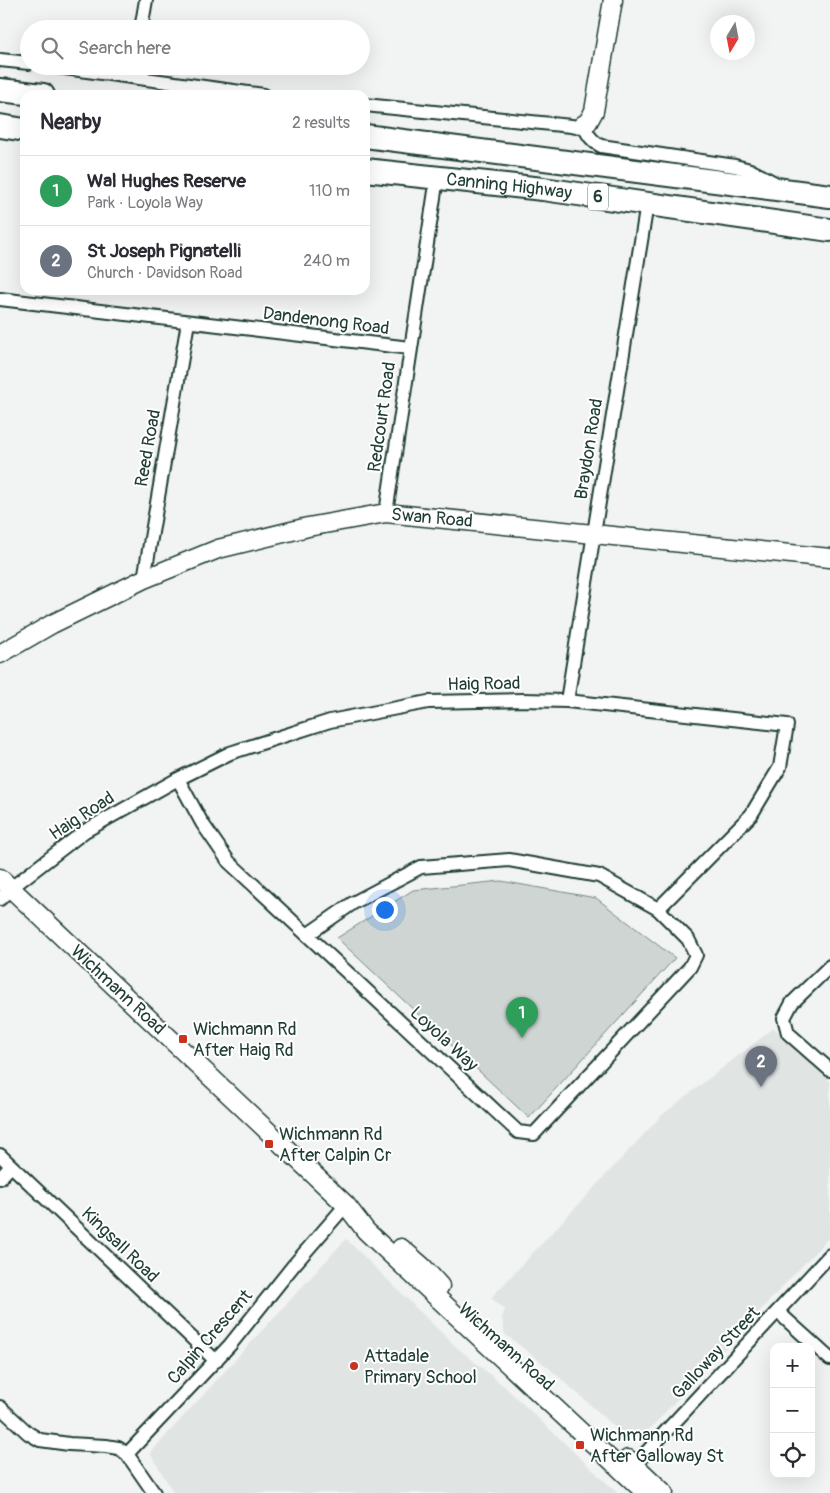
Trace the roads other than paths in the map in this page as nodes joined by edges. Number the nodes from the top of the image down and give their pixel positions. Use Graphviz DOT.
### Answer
graph roads {
  1 [pos="146,0"];
  2 [pos="613,0"];
  3 [pos="142,20"];
  4 [pos="0,60"];
  5 [pos="20,63"];
  6 [pos="149,75"];
  7 [pos="0,90"];
  8 [pos="228,90"];
  9 [pos="20,92"];
  10 [pos="370,106"];
  11 [pos="583,125"];
  12 [pos="0,126"];
  13 [pos="20,129"];
  14 [pos="370,137"];
  15 [pos="370,171"];
  16 [pos="437,178"];
  17 [pos="788,191"];
  18 [pos="830,196"];
  19 [pos="647,204"];
  20 [pos="830,230"];
  21 [pos="0,299"];
  22 [pos="188,322"];
  23 [pos="410,348"];
  24 [pos="386,513"];
  25 [pos="593,534"];
  26 [pos="830,558"];
  27 [pos="144,579"];
  28 [pos="0,654"];
  29 [pos="567,701"];
  30 [pos="178,779"];
  31 [pos="4,888"];
  32 [pos="658,909"];
  33 [pos="307,935"];
  34 [pos="830,966"];
  35 [pos="830,1070"];
  36 [pos="0,1155"];
  37 [pos="11,1166"];
  38 [pos="0,1178"];
  39 [pos="346,1205"];
  40 [pos="830,1256"];
  41 [pos="778,1312"];
  42 [pos="830,1359"];
  43 [pos="216,1361"];
  44 [pos="0,1407"];
  45 [pos="128,1454"];
  46 [pos="631,1470"];
  47 [pos="154,1493"];
  48 [pos="646,1493"];
  49 [pos="664,1493"];
  1 -- 3 [label="street"];
  2 -- 11 [label="street"];
  4 -- 5 [label="street"];
  6 -- 8 [label="street"];
  7 -- 9 [label="highway"];
  10 -- 11 [label="street"];
  11 -- 17 [label="street, Canning Highway"];
  12 -- 13 [label="highway"];
  14 -- 17 [label="highway, Canning Highway / 6"];
  15 -- 16 [label="highway, Canning Highway / 6"];
  16 -- 19 [label="highway, Canning Highway / 6"];
  16 -- 23 [label="street, Redcourt Road"];
  17 -- 18 [label="highway, Canning Highway / 6"];
  19 -- 20 [label="highway, Canning Highway / 6"];
  19 -- 25 [label="street, Braydon Road"];
  21 -- 22 [label="street, Dandenong Road"];
  22 -- 23 [label="street, Dandenong Road"];
  22 -- 27 [label="street, Reed Road"];
  23 -- 24 [label="street, Redcourt Road"];
  24 -- 25 [label="street, Swan Road"];
  24 -- 27 [label="street, Swan Road"];
  25 -- 26 [label="street, Swan Road"];
  25 -- 29 [label="street, Braydon Road"];
  27 -- 28 [label="street, Swan Road"];
  29 -- 30 [label="street, Haig Road"];
  29 -- 32 [label="street, Haig Road"];
  30 -- 31 [label="street, Haig Road"];
  30 -- 33 [label="street, Loyola Way"];
  31 -- 39 [label="street, Wichmann Road"];
  32 -- 33 [label="street"];
  32 -- 33 [label="street, Loyola Way"];
  34 -- 35 [label="street"];
  36 -- 37 [label="street, Kingsall Road"];
  37 -- 38 [label="street"];
  37 -- 43 [label="street, Kingsall Road"];
  39 -- 43 [label="street, Calpin Crescent"];
  39 -- 46 [label="street, Wichmann Road"];
  40 -- 41 [label="street, Galloway Street"];
  41 -- 42 [label="street"];
  41 -- 46 [label="street, Galloway Street"];
  43 -- 45 [label="street, Calpin Crescent"];
  44 -- 45 [label="street"];
  45 -- 47 [label="street"];
  46 -- 48 [label="street, Wichmann Road"];
  46 -- 49 [label="street, Wichmann Road"];
}
